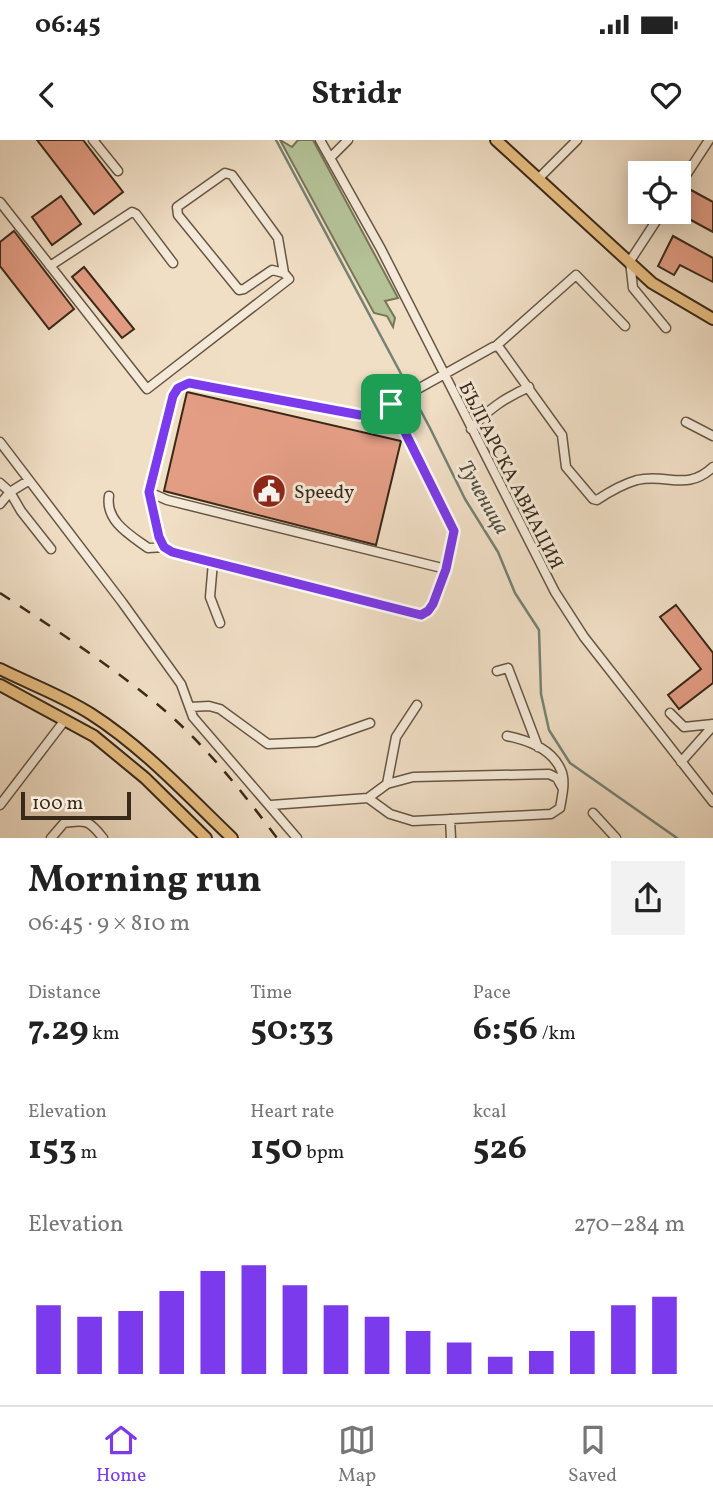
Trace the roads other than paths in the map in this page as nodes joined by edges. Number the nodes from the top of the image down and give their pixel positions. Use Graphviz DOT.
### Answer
graph roads {
  1 [pos="93,140"];
  2 [pos="320,140"];
  3 [pos="348,140"];
  4 [pos="496,140"];
  5 [pos="577,140"];
  6 [pos="709,140"];
  7 [pos="330,158"];
  8 [pos="691,168"];
  9 [pos="118,171"];
  10 [pos="538,178"];
  11 [pos="0,202"];
  12 [pos="654,224"];
  13 [pos="629,261"];
  14 [pos="173,263"];
  15 [pos="50,265"];
  16 [pos="284,273"];
  17 [pos="713,319"];
  18 [pos="625,326"];
  19 [pos="666,328"];
  20 [pos="496,346"];
  21 [pos="443,376"];
  22 [pos="529,387"];
  23 [pos="391,404"];
  24 [pos="686,422"];
  25 [pos="471,429"];
  26 [pos="713,436"];
  27 [pos="0,442"];
  28 [pos="713,467"];
  29 [pos="28,481"];
  30 [pos="0,483"];
  31 [pos="10,492"];
  32 [pos="149,492"];
  33 [pos="108,496"];
  34 [pos="0,504"];
  35 [pos="164,547"];
  36 [pos="51,550"];
  37 [pos="214,562"];
  38 [pos="446,569"];
  39 [pos="220,623"];
  40 [pos="0,669"];
  41 [pos="496,671"];
  42 [pos="0,685"];
  43 [pos="417,705"];
  44 [pos="190,707"];
  45 [pos="670,713"];
  46 [pos="65,720"];
  47 [pos="370,723"];
  48 [pos="713,725"];
  49 [pos="507,736"];
  50 [pos="538,747"];
  51 [pos="681,762"];
  52 [pos="387,783"];
  53 [pos="563,790"];
  54 [pos="368,799"];
  55 [pos="713,802"];
  56 [pos="0,805"];
  57 [pos="271,805"];
  58 [pos="593,813"];
  59 [pos="450,819"];
  60 [pos="51,838"];
  61 [pos="103,838"];
  62 [pos="206,838"];
  63 [pos="232,838"];
  64 [pos="297,838"];
  65 [pos="451,838"];
  66 [pos="616,838"];
  1 -- 9 [label="street"];
  2 -- 7 [label="street, БЪЛГАРСКА АВИАЦИЯ"];
  3 -- 7 [label="street"];
  4 -- 10 [label="main road"];
  5 -- 10 [label="street"];
  6 -- 8 [label="street"];
  7 -- 21 [label="street, БЪЛГАРСКА АВИАЦИЯ"];
  10 -- 13 [label="main road"];
  11 -- 15 [label="street"];
  12 -- 13 [label="street"];
  13 -- 17 [label="main road"];
  13 -- 19 [label="street"];
  14 -- 15 [label="street"];
  15 -- 16 [label="street"];
  16 -- 16 [label="street"];
  18 -- 20 [label="street"];
  20 -- 21 [label="street"];
  20 -- 22 [label="street"];
  21 -- 23 [label="street"];
  21 -- 25 [label="street, БЪЛГАРСКА АВИАЦИЯ"];
  22 -- 25 [label="street"];
  22 -- 28 [label="street"];
  23 -- 32 [label="street"];
  23 -- 38 [label="street"];
  24 -- 26 [label="street"];
  25 -- 51 [label="street, БЪЛГАРСКА АВИАЦИЯ"];
  27 -- 29 [label="street"];
  29 -- 31 [label="street"];
  29 -- 44 [label="street"];
  30 -- 31 [label="street"];
  31 -- 34 [label="street"];
  31 -- 36 [label="street"];
  32 -- 35 [label="street"];
  32 -- 38 [label="street"];
  33 -- 35 [label="street"];
  35 -- 37 [label="street"];
  37 -- 38 [label="street"];
  37 -- 39 [label="street"];
  40 -- 63 [label="main road"];
  41 -- 50 [label="street"];
  42 -- 46 [label="main road"];
  43 -- 52 [label="street"];
  44 -- 47 [label="street"];
  44 -- 57 [label="street"];
  45 -- 48 [label="street"];
  46 -- 56 [label="street"];
  46 -- 62 [label="main road"];
  48 -- 51 [label="street"];
  49 -- 50 [label="street"];
  50 -- 53 [label="street"];
  51 -- 55 [label="street, БЪЛГАРСКА АВИАЦИЯ"];
  52 -- 53 [label="street"];
  52 -- 54 [label="street"];
  53 -- 59 [label="street"];
  54 -- 57 [label="street"];
  54 -- 59 [label="street"];
  57 -- 64 [label="street"];
  58 -- 66 [label="street"];
  59 -- 65 [label="street"];
  60 -- 61 [label="street"];
}
